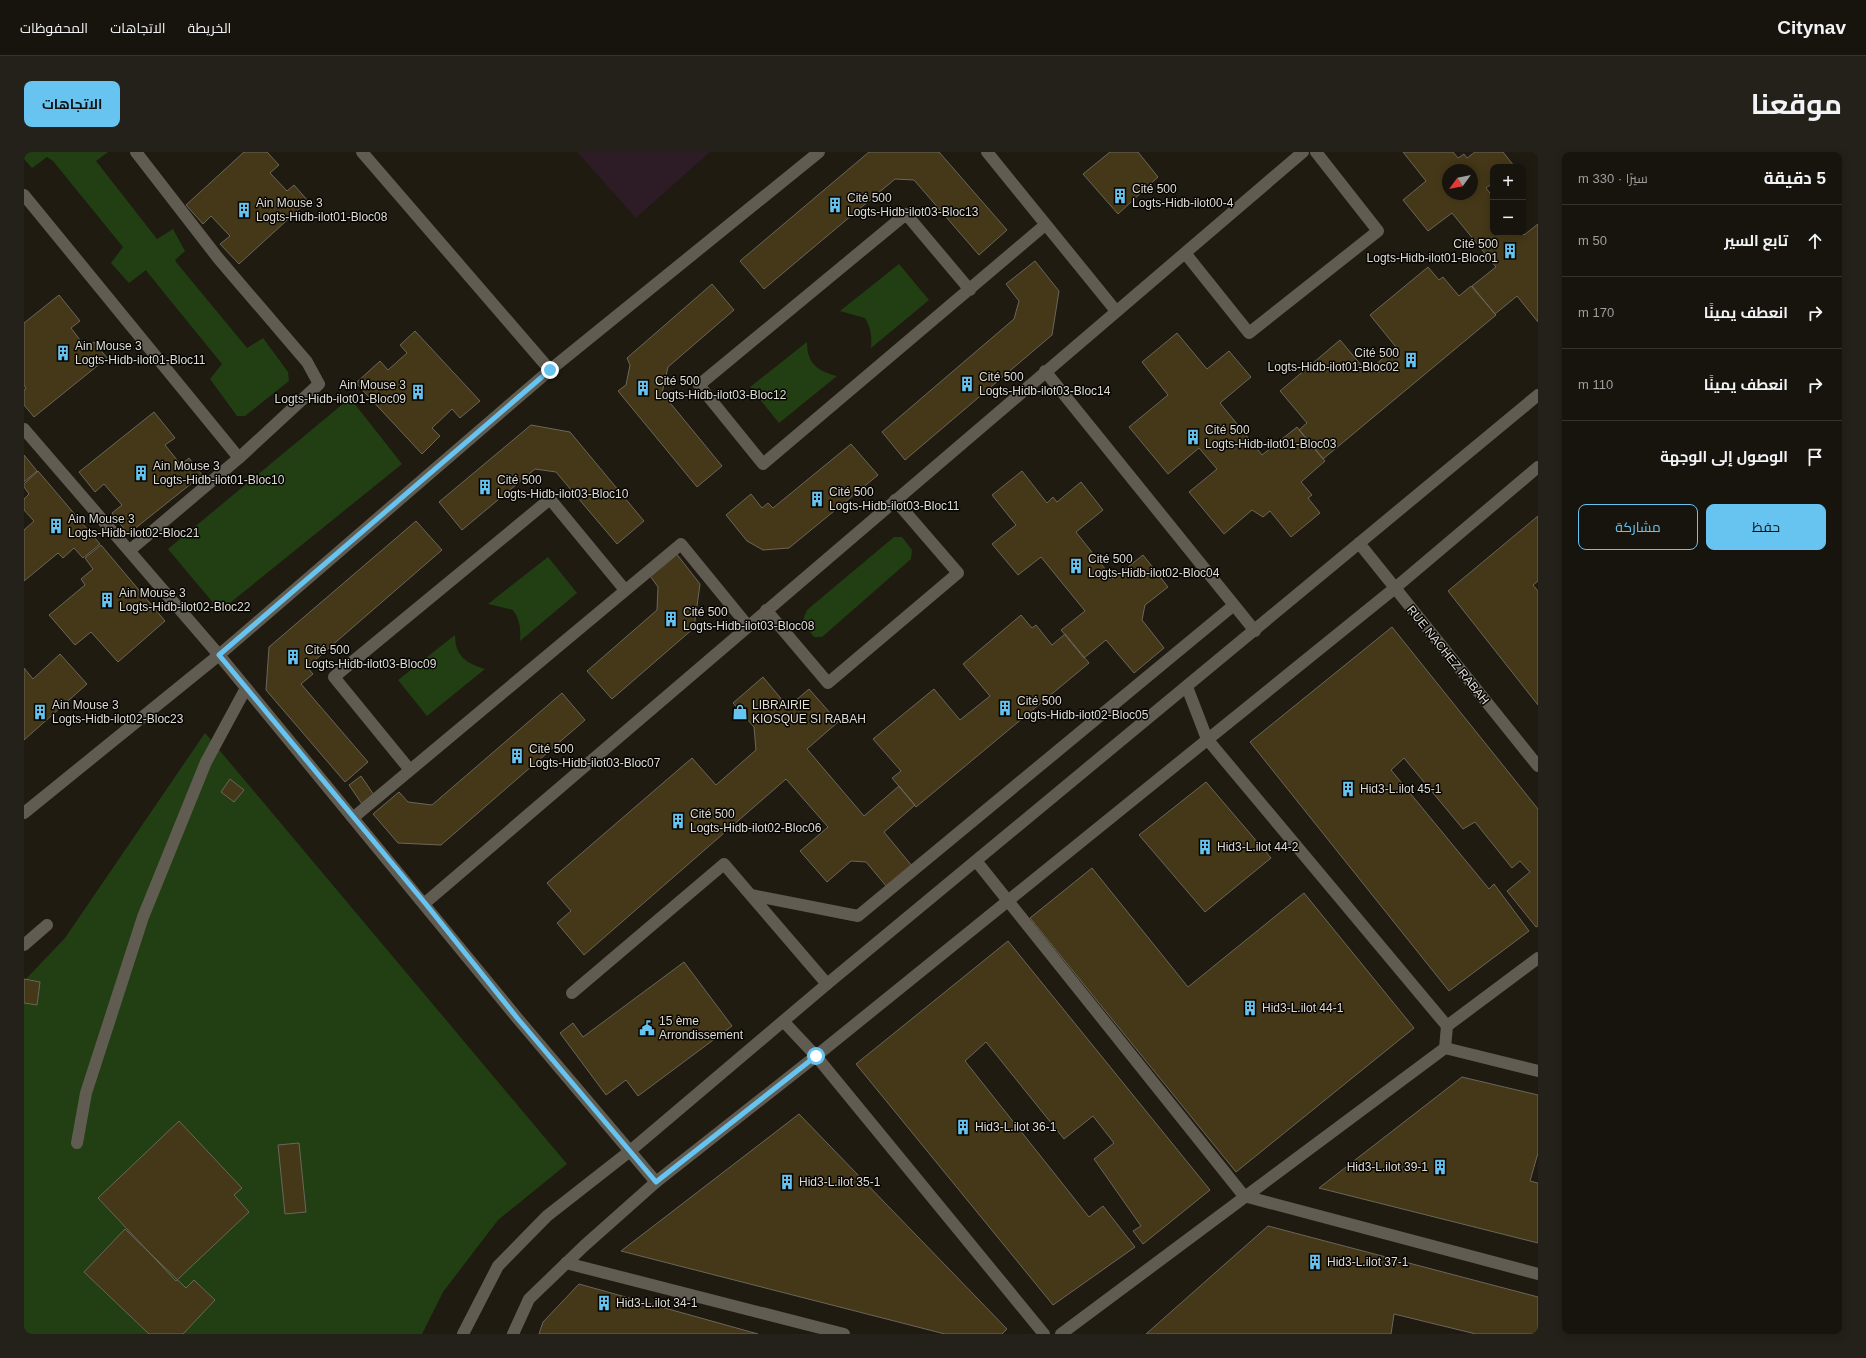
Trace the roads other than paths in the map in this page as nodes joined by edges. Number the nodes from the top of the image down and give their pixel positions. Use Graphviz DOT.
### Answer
graph roads {
  1 [pos="136,152"];
  2 [pos="362,152"];
  3 [pos="820,152"];
  4 [pos="988,152"];
  5 [pos="1303,152"];
  6 [pos="1316,152"];
  7 [pos="24,195"];
  8 [pos="1045,225"];
  9 [pos="1184,252"];
  10 [pos="970,290"];
  11 [pos="1116,311"];
  12 [pos="550,370"];
  13 [pos="1045,371"];
  14 [pos="1538,395"];
  15 [pos="24,429"];
  16 [pos="239,458"];
  17 [pos="1538,467"];
  18 [pos="895,500"];
  19 [pos="1360,543"];
  20 [pos="129,551"];
  21 [pos="1395,588"];
  22 [pos="625,590"];
  23 [pos="1234,605"];
  24 [pos="766,610"];
  25 [pos="748,626"];
  26 [pos="1254,631"];
  27 [pos="219,655"];
  28 [pos="1187,687"];
  29 [pos="246,688"];
  30 [pos="1207,739"];
  31 [pos="1538,766"];
  32 [pos="410,770"];
  33 [pos="24,813"];
  34 [pos="354,817"];
  35 [pos="977,862"];
  36 [pos="751,895"];
  37 [pos="1007,901"];
  38 [pos="425,903"];
  39 [pos="47,925"];
  40 [pos="24,946"];
  41 [pos="1538,958"];
  42 [pos="827,984"];
  43 [pos="572,993"];
  44 [pos="784,1022"];
  45 [pos="1446,1026"];
  46 [pos="1445,1048"];
  47 [pos="816,1056"];
  48 [pos="1538,1071"];
  49 [pos="77,1143"];
  50 [pos="630,1151"];
  51 [pos="656,1182"];
  52 [pos="1244,1196"];
  53 [pos="566,1263"];
  54 [pos="1538,1274"];
  55 [pos="464,1334"];
  56 [pos="513,1334"];
  57 [pos="844,1334"];
  58 [pos="1044,1334"];
  59 [pos="1061,1334"];
  1 -- 16 [label="street"];
  2 -- 12 [label="street"];
  3 -- 12 [label="street"];
  4 -- 8 [label="street"];
  5 -- 9 [label="street"];
  6 -- 9 [label="street"];
  7 -- 16 [label="street"];
  8 -- 10 [label="street"];
  8 -- 11 [label="street"];
  9 -- 11 [label="street"];
  10 -- 10 [label="street"];
  11 -- 13 [label="street"];
  12 -- 27 [label="street"];
  13 -- 18 [label="street"];
  13 -- 23 [label="street"];
  14 -- 19 [label="street"];
  15 -- 20 [label="street"];
  16 -- 20 [label="street"];
  17 -- 21 [label="street"];
  18 -- 24 [label="street"];
  18 -- 24 [label="street"];
  19 -- 21 [label="street, RUE NACHEZ RABAH"];
  19 -- 26 [label="street"];
  20 -- 27 [label="street"];
  21 -- 30 [label="street"];
  21 -- 31 [label="street, RUE NACHEZ RABAH"];
  22 -- 25 [label="street"];
  22 -- 32 [label="street"];
  22 -- 32 [label="street"];
  23 -- 26 [label="street"];
  23 -- 36 [label="street"];
  24 -- 25 [label="street"];
  25 -- 38 [label="street"];
  26 -- 28 [label="street"];
  27 -- 29 [label="street"];
  27 -- 33 [label="street"];
  28 -- 30 [label="street"];
  28 -- 35 [label="street"];
  29 -- 34 [label="street"];
  29 -- 49 [label="street"];
  30 -- 37 [label="street"];
  30 -- 45 [label="street"];
  32 -- 34 [label="street"];
  34 -- 38 [label="street"];
  35 -- 37 [label="street"];
  35 -- 42 [label="street"];
  36 -- 42 [label="street"];
  36 -- 43 [label="street"];
  37 -- 47 [label="street"];
  37 -- 52 [label="street"];
  38 -- 50 [label="street"];
  39 -- 40 [label="street"];
  41 -- 45 [label="street"];
  42 -- 44 [label="street"];
  44 -- 47 [label="street"];
  44 -- 50 [label="street"];
  45 -- 46 [label="street"];
  46 -- 48 [label="street"];
  46 -- 52 [label="street"];
  47 -- 51 [label="street"];
  47 -- 58 [label="street"];
  50 -- 51 [label="street"];
  50 -- 55 [label="street"];
  51 -- 53 [label="street"];
  52 -- 54 [label="street"];
  52 -- 59 [label="street"];
  53 -- 56 [label="street"];
  53 -- 57 [label="street"];
}
